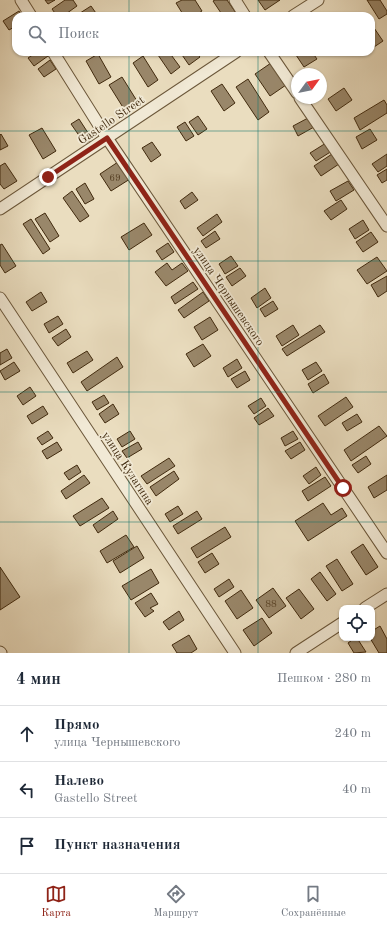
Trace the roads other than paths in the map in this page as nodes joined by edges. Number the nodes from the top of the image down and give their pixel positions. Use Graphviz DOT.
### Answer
graph roads {
  1 [pos="21,0"];
  2 [pos="235,0"];
  3 [pos="318,0"];
  4 [pos="28,12"];
  5 [pos="242,12"];
  6 [pos="299,12"];
  7 [pos="56,56"];
  8 [pos="230,56"];
  9 [pos="272,56"];
  10 [pos="291,84"];
  11 [pos="304,104"];
  12 [pos="107,138"];
  13 [pos="0,209"];
  14 [pos="387,226"];
  15 [pos="0,298"];
  16 [pos="387,553"];
  17 [pos="387,594"];
  18 [pos="370,605"];
  19 [pos="339,625"];
  20 [pos="235,653"];
  21 [pos="296,653"];
  1 -- 4 [label="street"];
  2 -- 5 [label="street"];
  3 -- 6 [label="street"];
  7 -- 12 [label="street, улица Чернышевского"];
  8 -- 12 [label="street, Gastello Street"];
  9 -- 10 [label="street"];
  11 -- 14 [label="street"];
  12 -- 13 [label="street, Gastello Street"];
  12 -- 16 [label="street, улица Чернышевского"];
  15 -- 20 [label="street, улица Кулагина"];
  17 -- 18 [label="street"];
  19 -- 21 [label="street"];
}
